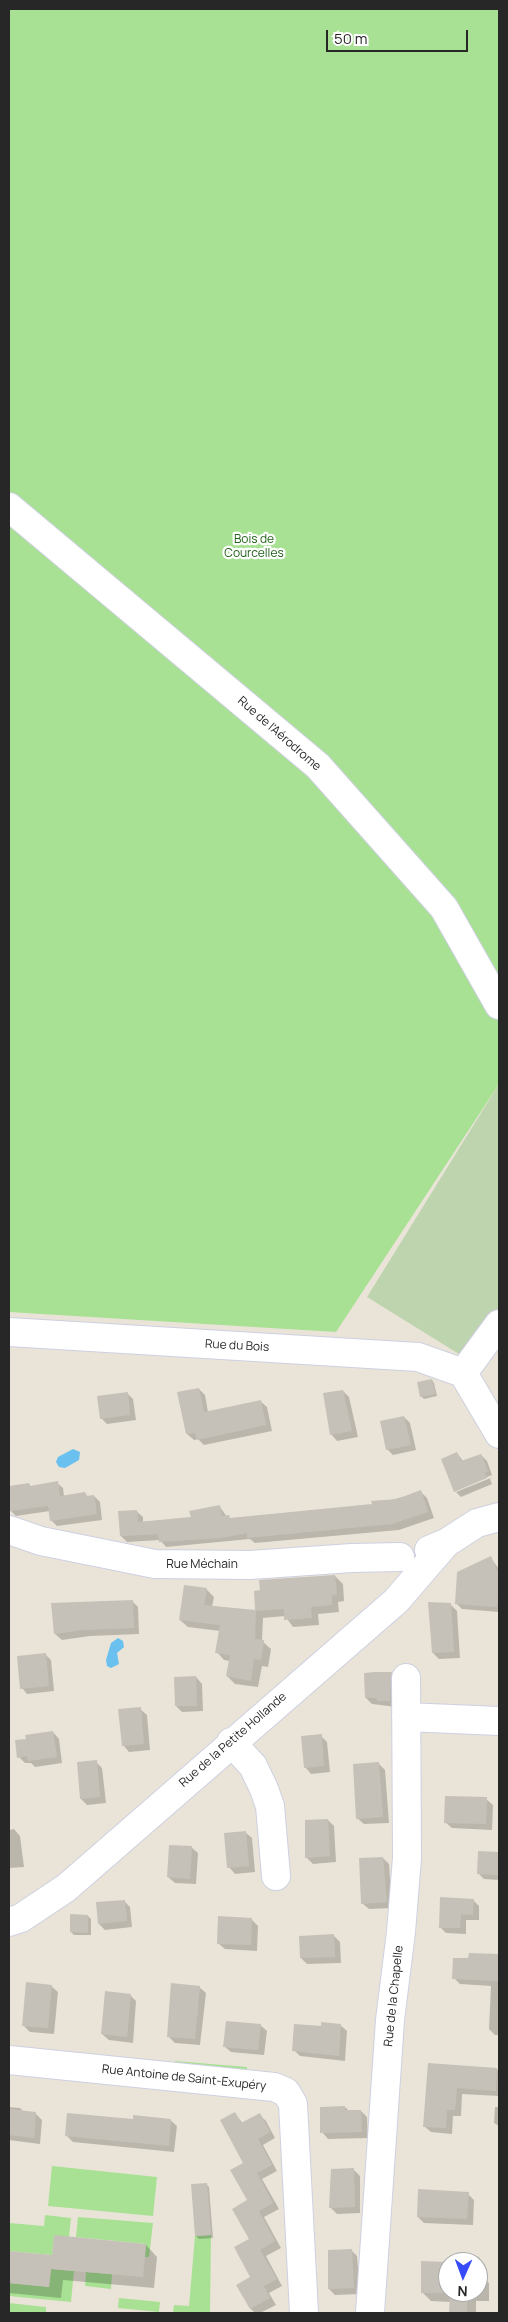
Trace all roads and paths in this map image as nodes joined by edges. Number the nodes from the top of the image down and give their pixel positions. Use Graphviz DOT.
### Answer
graph roads {
  1 [pos="9,507"];
  2 [pos="499,1005"];
  3 [pos="499,1324"];
  4 [pos="9,1332"];
  5 [pos="463,1374"];
  6 [pos="499,1434"];
  7 [pos="499,1517"];
  8 [pos="9,1530"];
  9 [pos="446,1544"];
  10 [pos="400,1557"];
  11 [pos="414,1581"];
  12 [pos="406,1678"];
  13 [pos="406,1717"];
  14 [pos="499,1721"];
  15 [pos="231,1742"];
  16 [pos="276,1876"];
  17 [pos="9,1922"];
  18 [pos="9,2060"];
  19 [pos="304,2313"];
  20 [pos="370,2313"];
  1 -- 2 [label="street, Rue de l'Aérodrome"];
  3 -- 5 [label="street"];
  4 -- 5 [label="street, Rue du Bois"];
  5 -- 6 [label="street"];
  7 -- 9 [label="street"];
  8 -- 10 [label="street, Rue Méchain"];
  9 -- 10 [label="street, Rue Méchain"];
  9 -- 11 [label="street, Rue de la Petite Hollande"];
  10 -- 11 [label="street"];
  11 -- 15 [label="street, Rue de la Petite Hollande"];
  12 -- 13 [label="street, Rue de la Chapelle"];
  13 -- 14 [label="street"];
  13 -- 20 [label="street, Rue de la Chapelle"];
  15 -- 16 [label="street"];
  15 -- 17 [label="street, Rue de la Petite Hollande"];
  18 -- 19 [label="street, Rue Antoine de Saint-Exupéry"];
}
